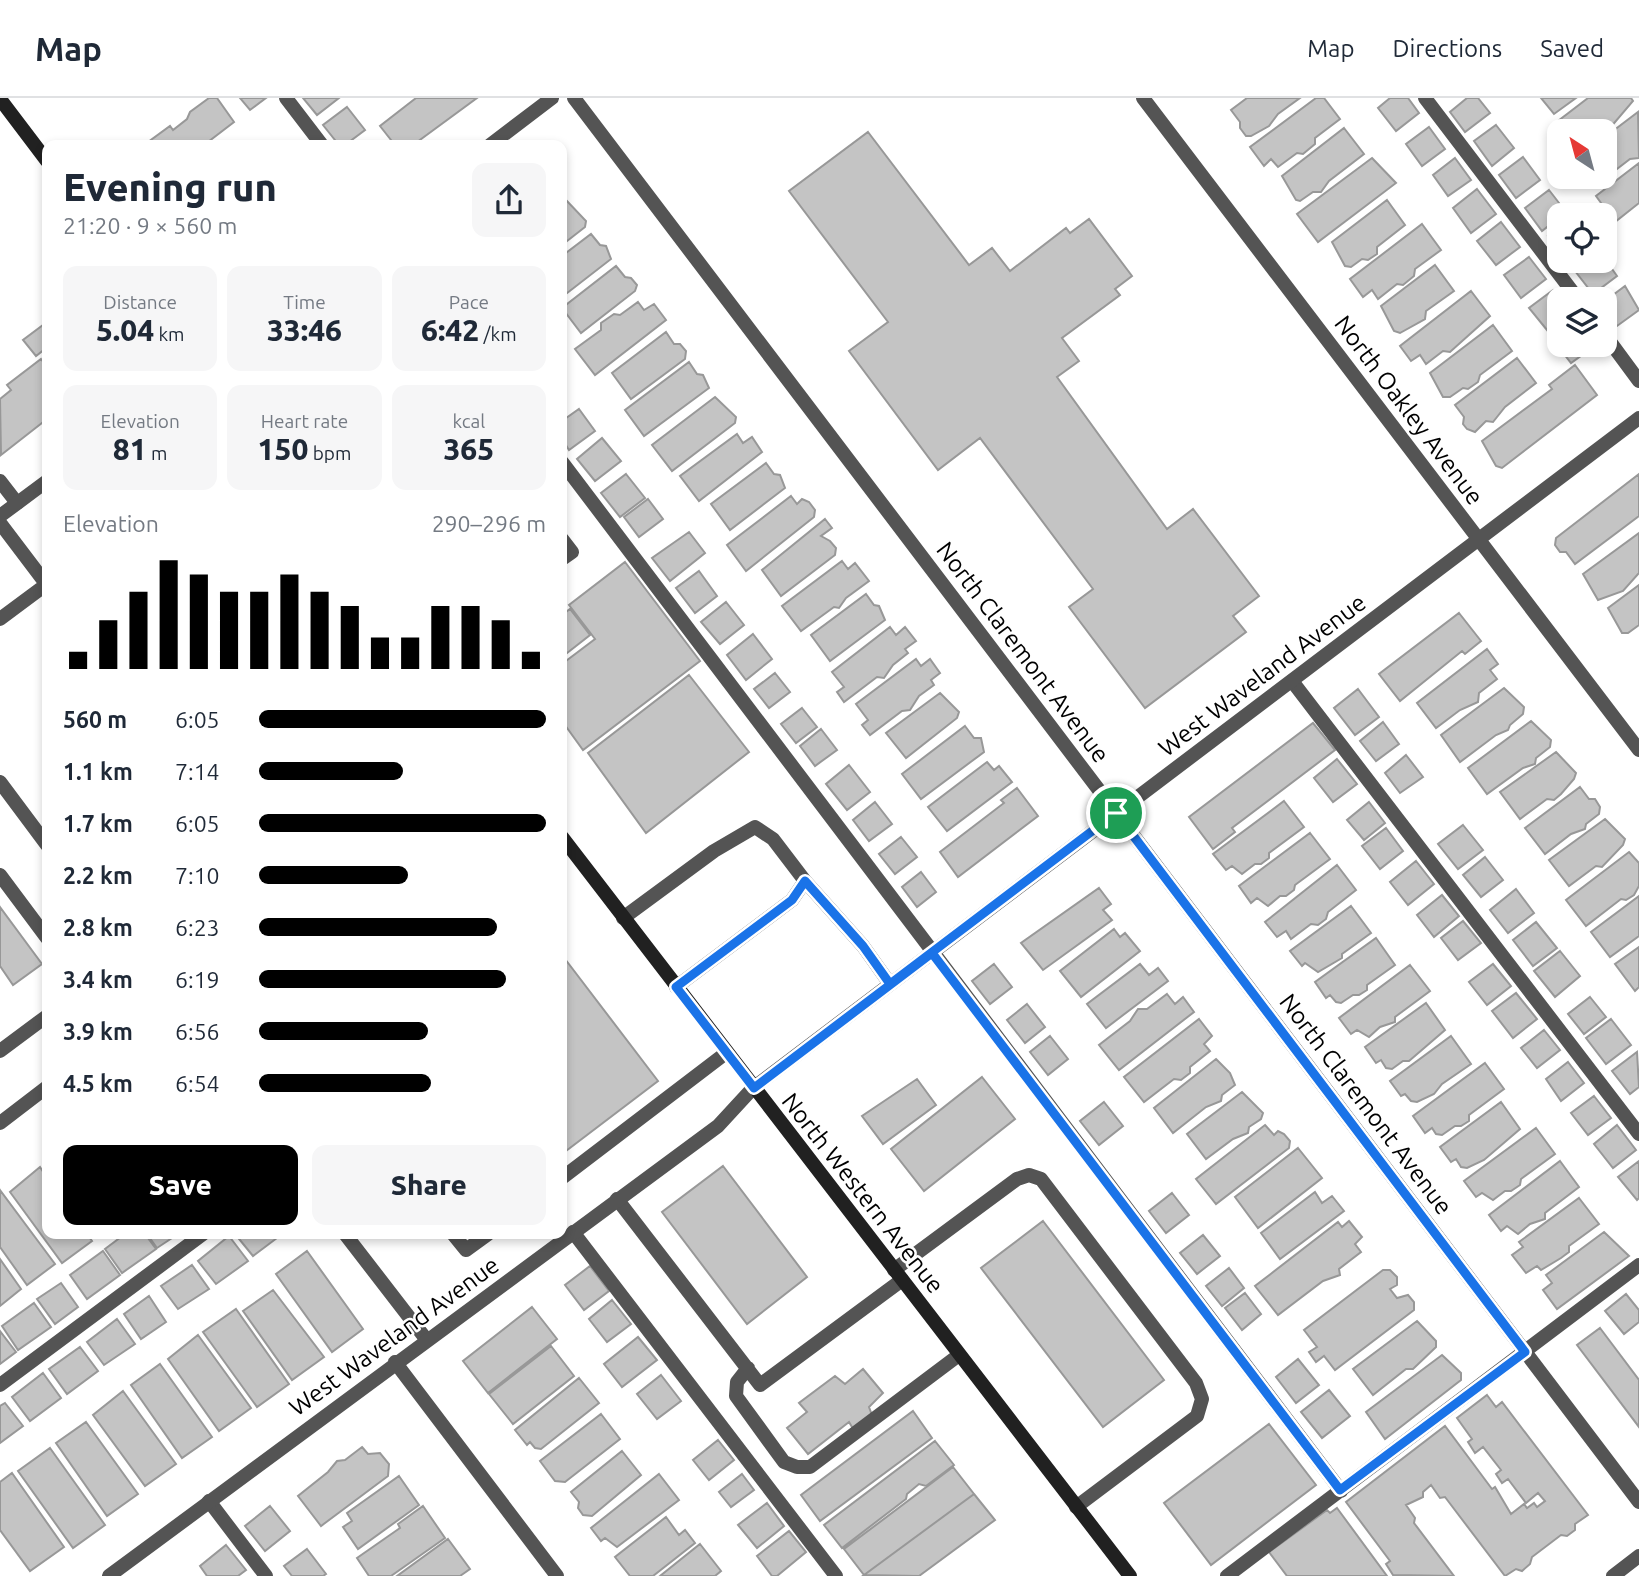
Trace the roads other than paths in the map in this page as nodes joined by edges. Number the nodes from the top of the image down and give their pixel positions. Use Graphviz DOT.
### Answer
graph roads {
  1 [pos="286,98"];
  2 [pos="552,98"];
  3 [pos="574,98"];
  4 [pos="1143,98"];
  5 [pos="1425,98"];
  6 [pos="0,99"];
  7 [pos="318,140"];
  8 [pos="497,140"];
  9 [pos="42,154"];
  10 [pos="1568,287"];
  11 [pos="1617,351"];
  12 [pos="1639,380"];
  13 [pos="1639,418"];
  14 [pos="567,469"];
  15 [pos="0,481"];
  16 [pos="42,485"];
  17 [pos="17,503"];
  18 [pos="0,516"];
  19 [pos="0,523"];
  20 [pos="1479,539"];
  21 [pos="42,578"];
  22 [pos="42,588"];
  23 [pos="0,620"];
  24 [pos="1292,681"];
  25 [pos="1639,750"];
  26 [pos="0,782"];
  27 [pos="1116,813"];
  28 [pos="42,838"];
  29 [pos="567,844"];
  30 [pos="0,875"];
  31 [pos="805,881"];
  32 [pos="623,918"];
  33 [pos="42,931"];
  34 [pos="932,953"];
  35 [pos="890,984"];
  36 [pos="676,987"];
  37 [pos="42,1020"];
  38 [pos="0,1051"];
  39 [pos="726,1053"];
  40 [pos="754,1088"];
  41 [pos="42,1091"];
  42 [pos="0,1124"];
  43 [pos="1639,1134"];
  44 [pos="567,1174"];
  45 [pos="617,1199"];
  46 [pos="573,1232"];
  47 [pos="567,1236"];
  48 [pos="196,1239"];
  49 [pos="349,1239"];
  50 [pos="457,1239"];
  51 [pos="481,1239"];
  52 [pos="563,1239"];
  53 [pos="1639,1265"];
  54 [pos="898,1275"];
  55 [pos="426,1339"];
  56 [pos="1525,1352"];
  57 [pos="959,1354"];
  58 [pos="395,1362"];
  59 [pos="748,1368"];
  60 [pos="0,1385"];
  61 [pos="1340,1490"];
  62 [pos="209,1501"];
  63 [pos="1639,1502"];
  64 [pos="1076,1507"];
  65 [pos="1639,1556"];
  66 [pos="108,1576"];
  67 [pos="267,1576"];
  68 [pos="557,1576"];
  69 [pos="835,1576"];
  70 [pos="1130,1576"];
  71 [pos="1227,1576"];
  72 [pos="1613,1576"];
  1 -- 7 [label="street"];
  2 -- 8 [label="street"];
  3 -- 27 [label="street, North Claremont Avenue"];
  4 -- 20 [label="street, North Oakley Avenue"];
  5 -- 10 [label="street"];
  6 -- 9 [label="main road"];
  11 -- 12 [label="street"];
  13 -- 20 [label="street, West Waveland Avenue"];
  14 -- 34 [label="street"];
  15 -- 17 [label="street"];
  16 -- 17 [label="street"];
  17 -- 18 [label="street"];
  19 -- 21 [label="street"];
  20 -- 24 [label="street, West Waveland Avenue"];
  20 -- 25 [label="street, North Oakley Avenue"];
  22 -- 23 [label="street"];
  24 -- 27 [label="street, West Waveland Avenue"];
  24 -- 43 [label="street"];
  26 -- 28 [label="street"];
  27 -- 34 [label="street, West Waveland Avenue"];
  27 -- 56 [label="street, North Claremont Avenue"];
  29 -- 32 [label="main road, North Western Avenue"];
  30 -- 33 [label="street"];
  31 -- 32 [label="street"];
  31 -- 35 [label="street"];
  31 -- 36 [label="street"];
  32 -- 36 [label="main road, North Western Avenue"];
  34 -- 35 [label="street, West Waveland Avenue"];
  34 -- 61 [label="street"];
  35 -- 40 [label="street, West Waveland Avenue"];
  36 -- 39 [label="main road, North Western Avenue"];
  37 -- 38 [label="street"];
  39 -- 40 [label="main road, North Western Avenue"];
  39 -- 44 [label="street"];
  40 -- 45 [label="street, West Waveland Avenue"];
  40 -- 54 [label="main road, North Western Avenue"];
  41 -- 42 [label="street"];
  45 -- 46 [label="street, West Waveland Avenue"];
  45 -- 59 [label="street"];
  46 -- 47 [label="street, West Waveland Avenue"];
  46 -- 69 [label="street"];
  48 -- 60 [label="street"];
  49 -- 55 [label="street"];
  50 -- 51 [label="street"];
  52 -- 55 [label="street, West Waveland Avenue"];
  53 -- 56 [label="street"];
  54 -- 57 [label="main road, North Western Avenue"];
  54 -- 59 [label="street"];
  54 -- 64 [label="street"];
  55 -- 58 [label="street, West Waveland Avenue"];
  56 -- 61 [label="street"];
  56 -- 63 [label="street, North Claremont Avenue"];
  57 -- 59 [label="street"];
  57 -- 64 [label="main road, North Western Avenue"];
  58 -- 62 [label="street, West Waveland Avenue"];
  58 -- 68 [label="street"];
  61 -- 71 [label="street"];
  62 -- 66 [label="street, West Waveland Avenue"];
  62 -- 67 [label="street"];
  64 -- 70 [label="main road, North Western Avenue"];
  65 -- 72 [label="street"];
}
